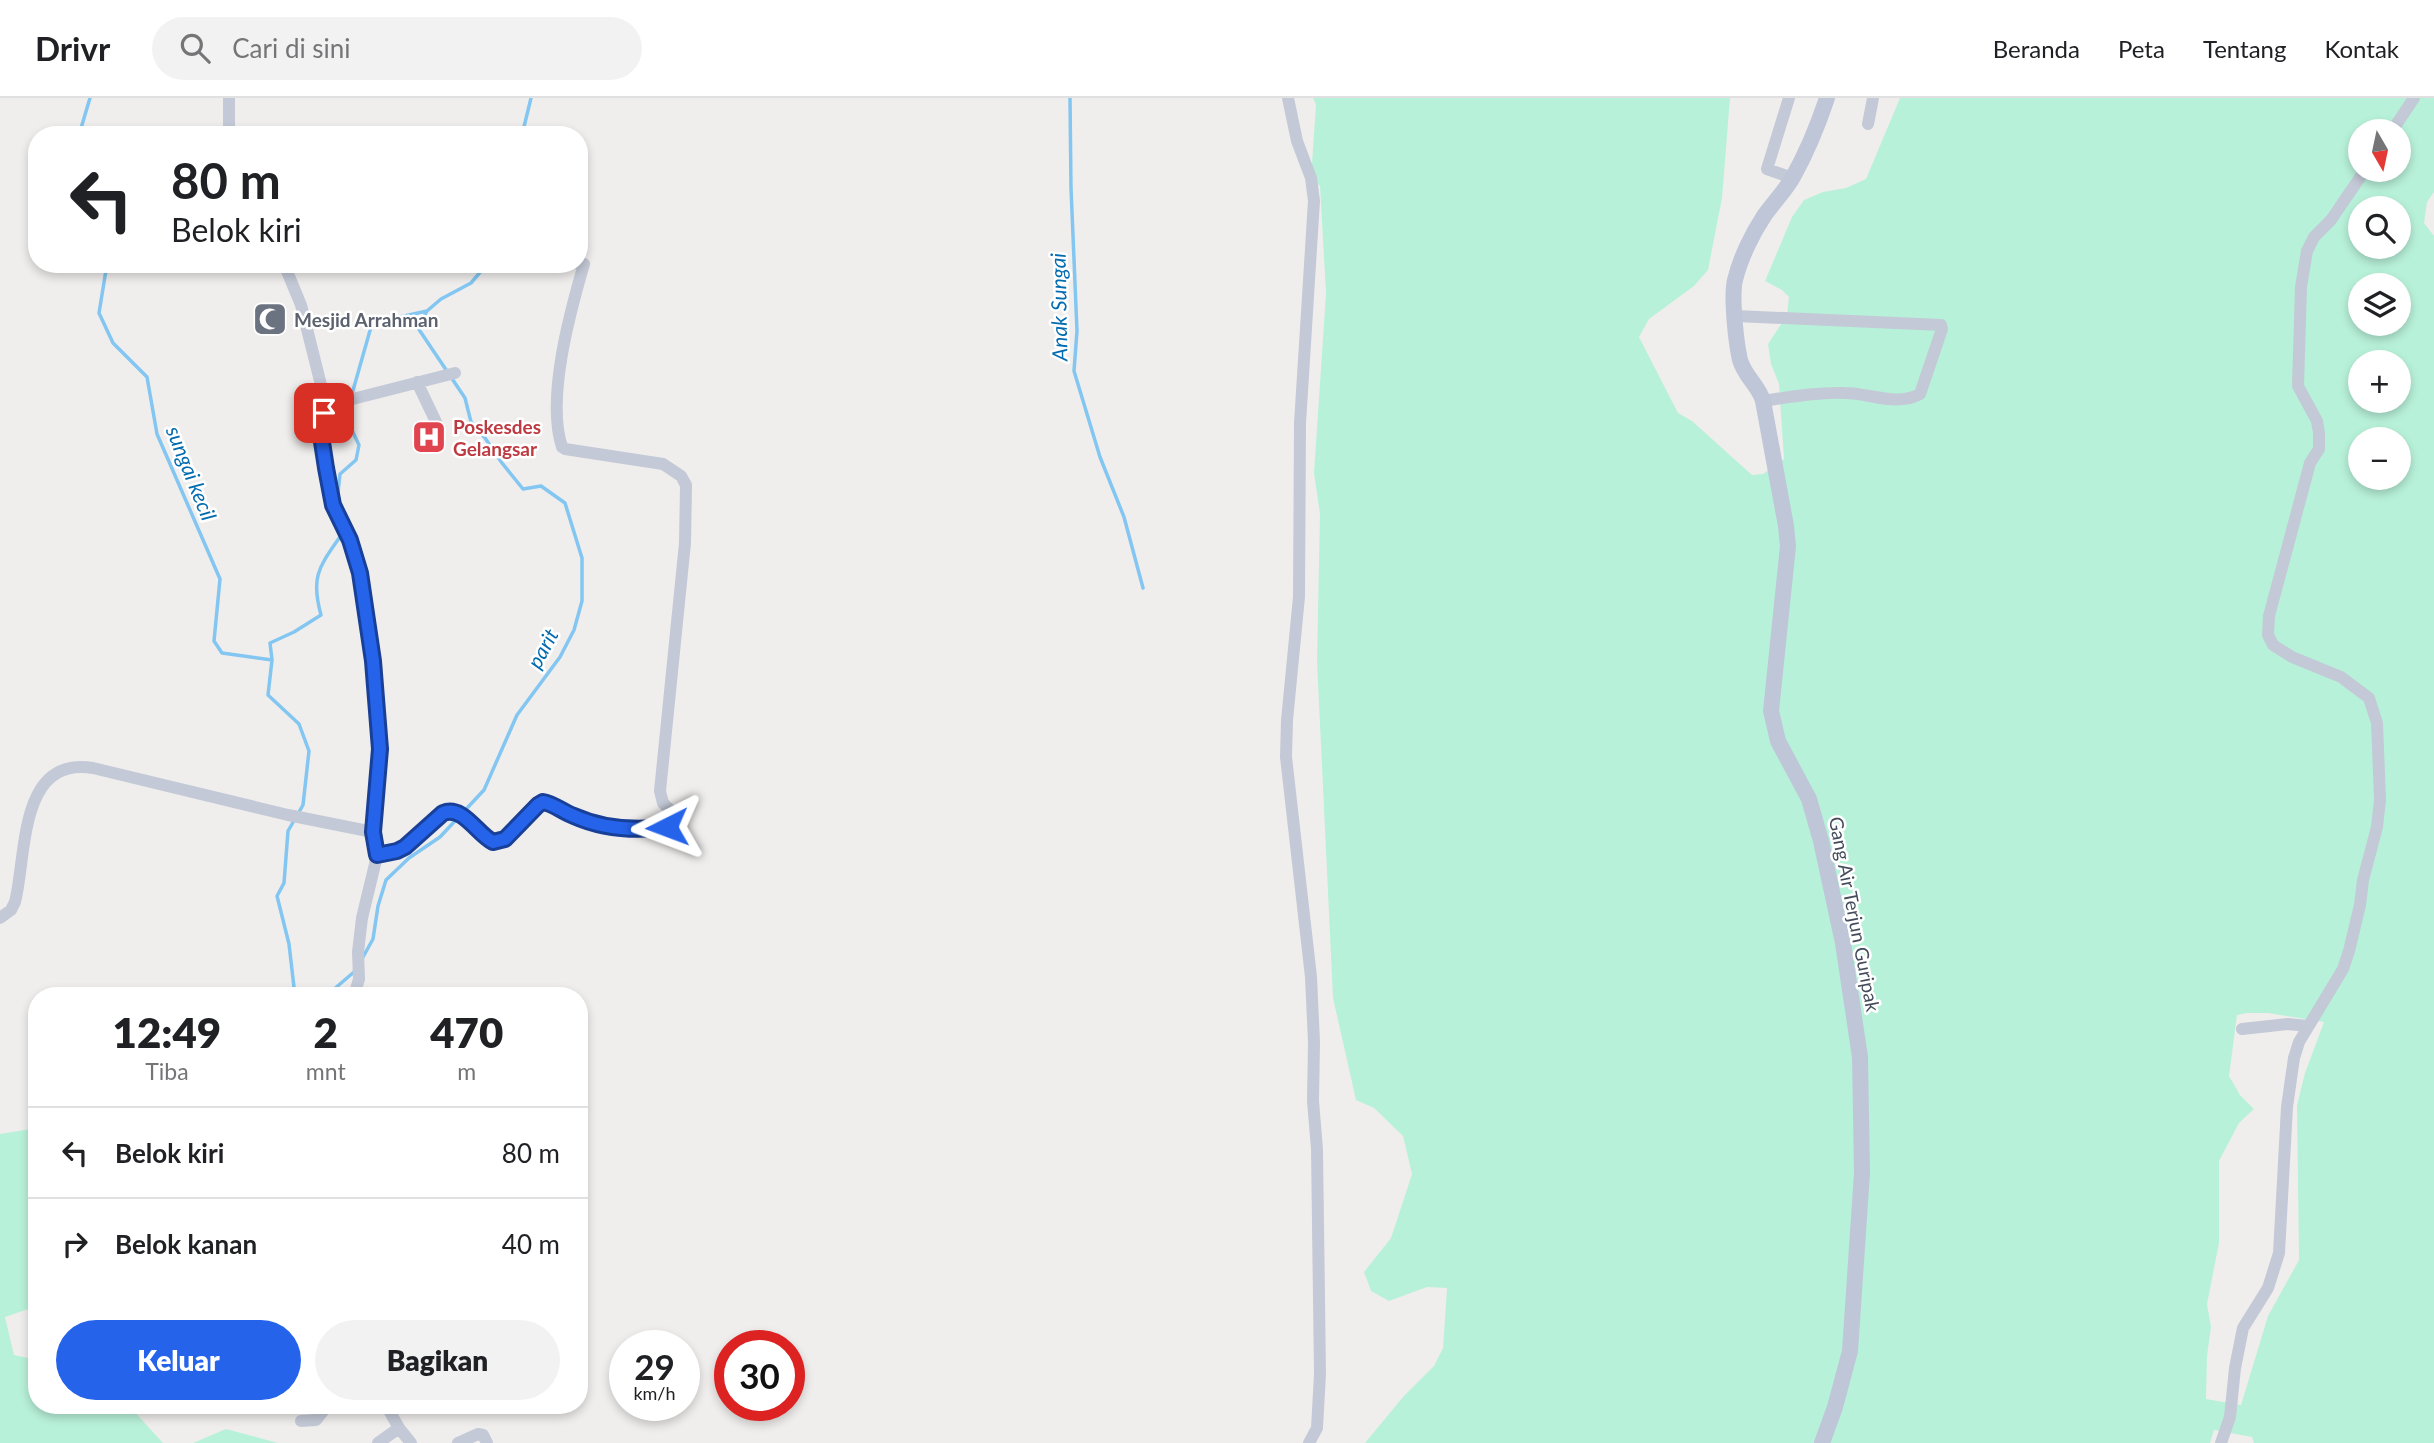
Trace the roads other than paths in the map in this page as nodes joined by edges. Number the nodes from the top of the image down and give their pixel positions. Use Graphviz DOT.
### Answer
graph roads {
  1 [pos="229,98"];
  2 [pos="1288,98"];
  3 [pos="1789,98"];
  4 [pos="1827,98"];
  5 [pos="1873,98"];
  6 [pos="2414,98"];
  7 [pos="2400,119"];
  8 [pos="1868,124"];
  9 [pos="229,126"];
  10 [pos="1792,178"];
  11 [pos="2357,182"];
  12 [pos="288,273"];
  13 [pos="581,273"];
  14 [pos="1736,316"];
  15 [pos="455,373"];
  16 [pos="417,382"];
  17 [pos="1763,401"];
  18 [pos="325,406"];
  19 [pos="436,422"];
  20 [pos="373,832"];
  21 [pos="377,855"];
  22 [pos="0,918"];
  23 [pos="357,987"];
  24 [pos="2308,1026"];
  25 [pos="2242,1029"];
  26 [pos="321,1414"];
  27 [pos="391,1414"];
  28 [pos="301,1421"];
  29 [pos="399,1429"];
  30 [pos="378,1443"];
  31 [pos="411,1443"];
  32 [pos="458,1443"];
  33 [pos="487,1443"];
  34 [pos="1309,1443"];
  35 [pos="1822,1443"];
  36 [pos="2221,1443"];
  1 -- 9 [label="street"];
  2 -- 34 [label="street"];
  3 -- 10 [label="street"];
  4 -- 10 [label="street"];
  5 -- 8 [label="street"];
  6 -- 7 [label="street"];
  10 -- 14 [label="street"];
  11 -- 24 [label="street"];
  12 -- 18 [label="street"];
  13 -- 21 [label="street"];
  14 -- 17 [label="street"];
  14 -- 17 [label="street"];
  15 -- 16 [label="street"];
  16 -- 18 [label="street"];
  16 -- 19 [label="street"];
  17 -- 35 [label="street, Gang Air Terjun Guripak"];
  18 -- 20 [label="street"];
  20 -- 21 [label="street"];
  20 -- 22 [label="street"];
  21 -- 23 [label="street"];
  24 -- 25 [label="street"];
  24 -- 36 [label="street"];
  26 -- 28 [label="street"];
  27 -- 29 [label="street"];
  29 -- 30 [label="street"];
  29 -- 31 [label="street"];
  32 -- 33 [label="street"];
}
